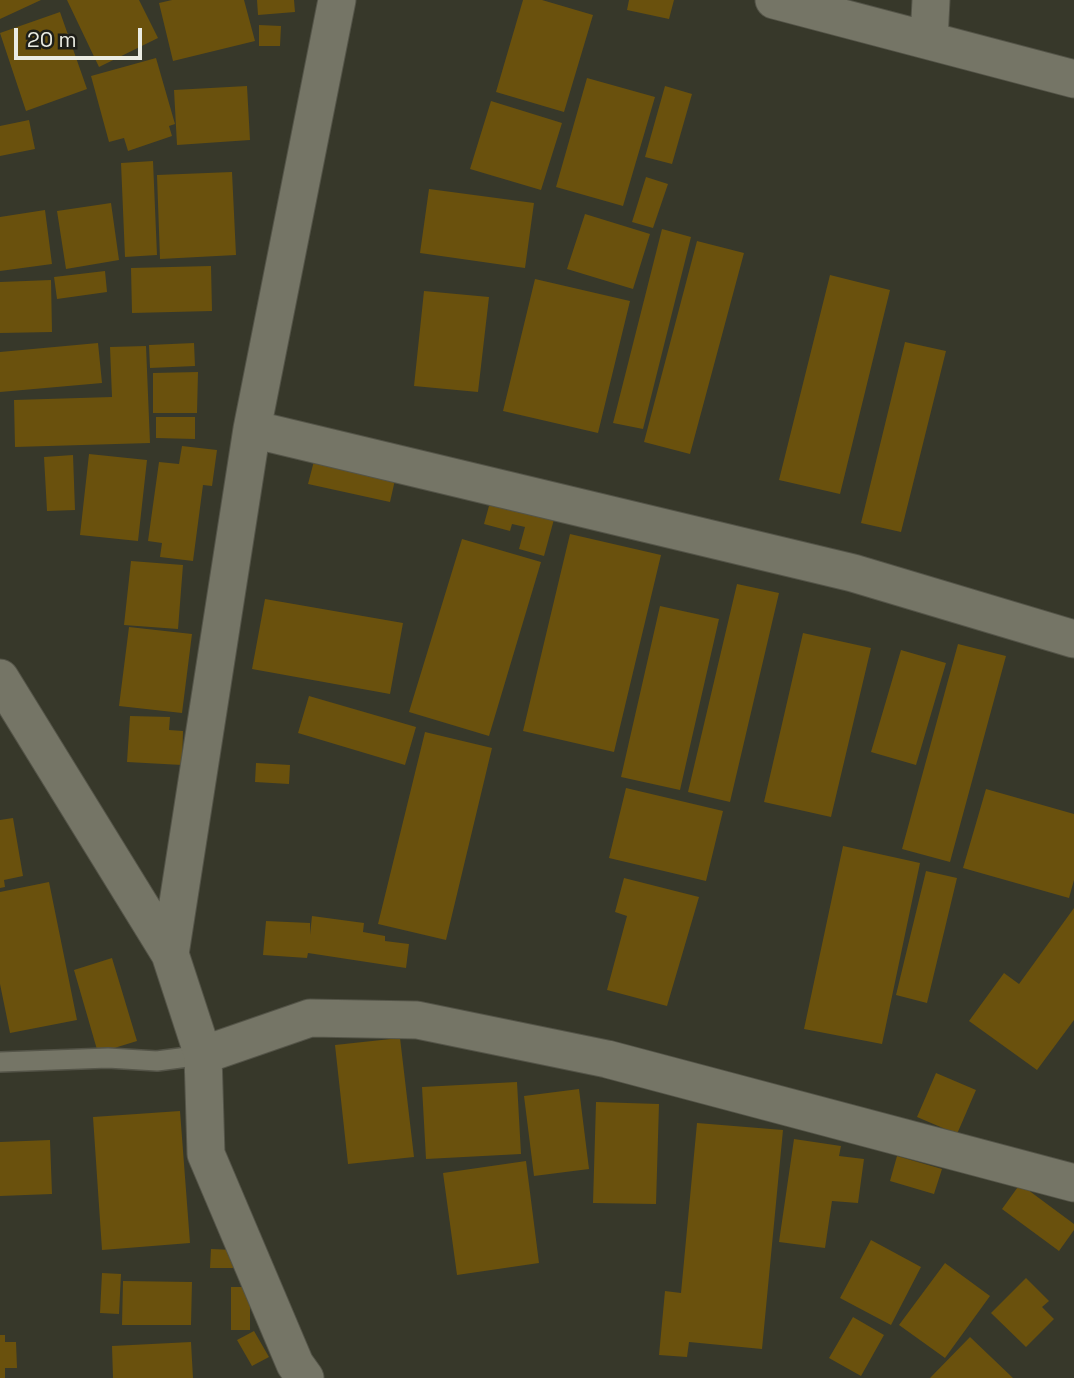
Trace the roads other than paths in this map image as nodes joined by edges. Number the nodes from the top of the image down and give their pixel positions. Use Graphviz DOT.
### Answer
graph roads {
  1 [pos="337,0"];
  2 [pos="774,0"];
  3 [pos="931,0"];
  4 [pos="929,40"];
  5 [pos="1074,79"];
  6 [pos="252,429"];
  7 [pos="1074,639"];
  8 [pos="0,678"];
  9 [pos="170,954"];
  10 [pos="203,1055"];
  11 [pos="0,1062"];
  12 [pos="1074,1184"];
  13 [pos="305,1378"];
  1 -- 6 [label="street"];
  2 -- 4 [label="street"];
  3 -- 4 [label="street"];
  4 -- 5 [label="street"];
  6 -- 7 [label="street"];
  6 -- 9 [label="street"];
  8 -- 9 [label="street"];
  9 -- 10 [label="street"];
  10 -- 11 [label="lane"];
  10 -- 12 [label="street"];
  10 -- 13 [label="street"];
}
